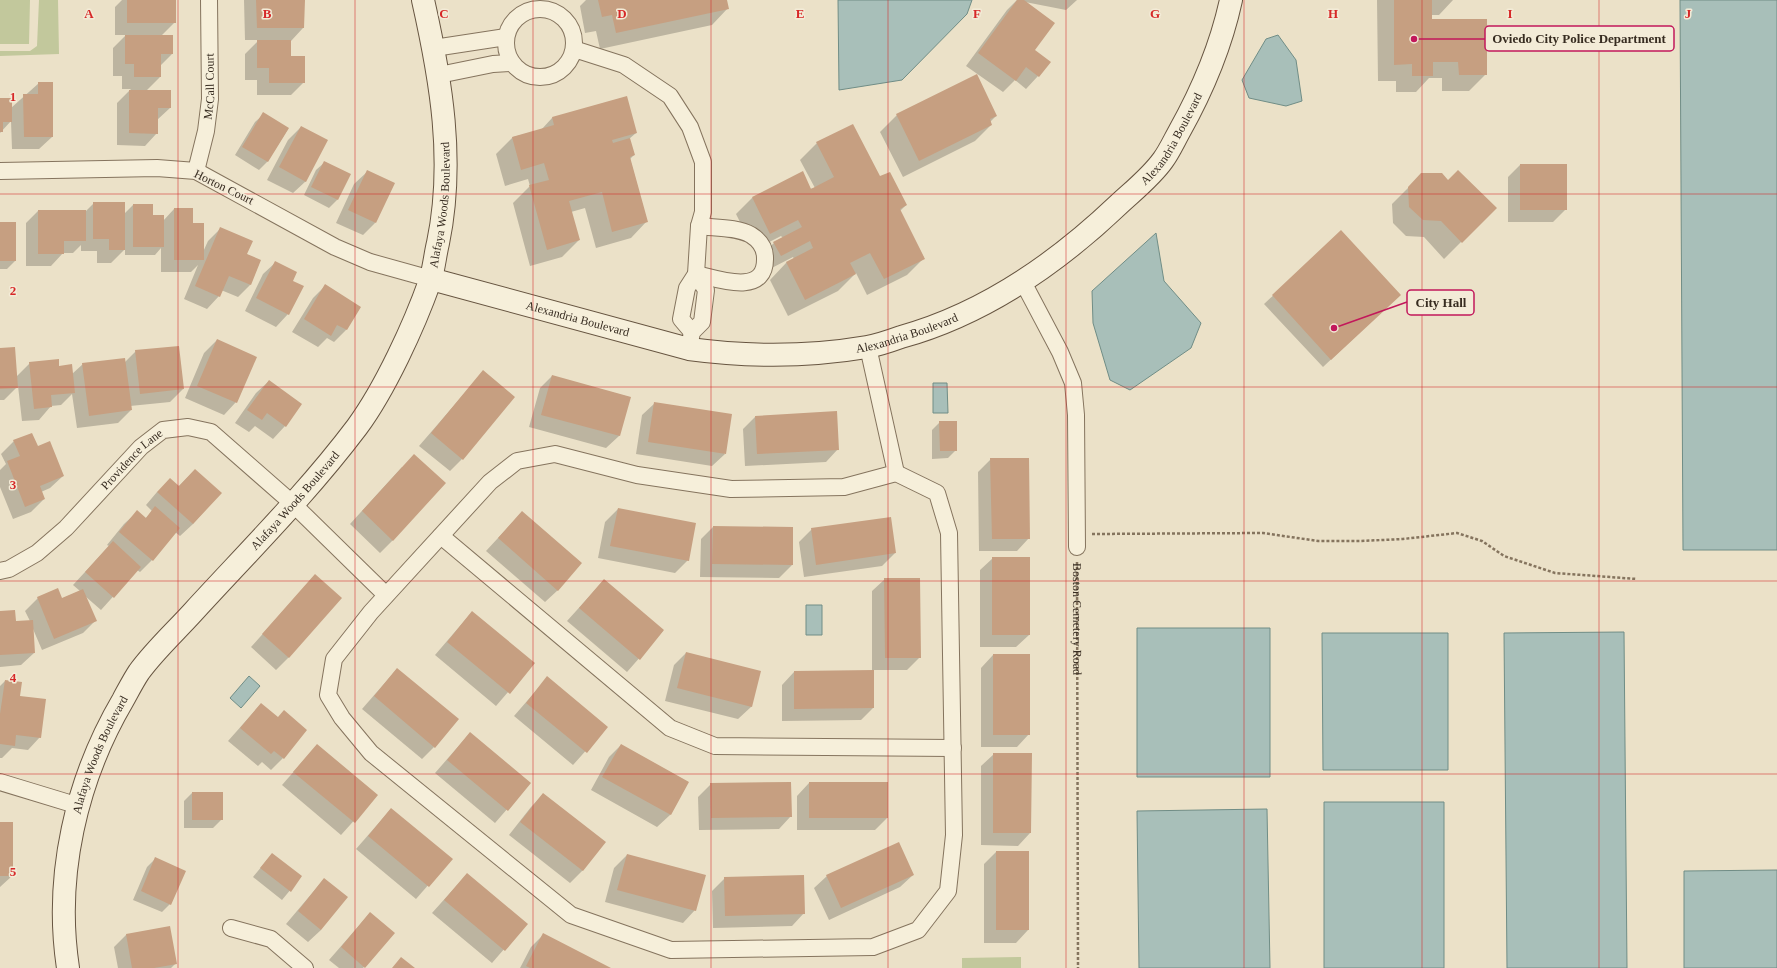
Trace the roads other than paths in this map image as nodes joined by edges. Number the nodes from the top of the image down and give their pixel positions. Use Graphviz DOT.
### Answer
graph roads {
  1 [pos="210,0"];
  2 [pos="423,0"];
  3 [pos="1231,0"];
  4 [pos="506,37"];
  5 [pos="434,48"];
  6 [pos="574,49"];
  7 [pos="512,63"];
  8 [pos="439,75"];
  9 [pos="0,171"];
  10 [pos="196,171"];
  11 [pos="699,226"];
  12 [pos="696,274"];
  13 [pos="430,279"];
  14 [pos="1023,282"];
  15 [pos="690,341"];
  16 [pos="868,347"];
  17 [pos="896,473"];
  18 [pos="292,503"];
  19 [pos="441,536"];
  20 [pos="1077,540"];
  21 [pos="0,571"];
  22 [pos="386,595"];
  23 [pos="953,748"];
  24 [pos="0,782"];
  25 [pos="78,806"];
  26 [pos="231,928"];
  27 [pos="68,968"];
  28 [pos="305,968"];
  1 -- 10 [label="street, McCall Court"];
  2 -- 5 [label="street, Alafaya Woods Boulevard"];
  3 -- 14 [label="street, Alexandria Boulevard"];
  4 -- 5 [label="street"];
  4 -- 6 [label="street"];
  4 -- 7 [label="street"];
  5 -- 8 [label="street, Alafaya Woods Boulevard"];
  6 -- 7 [label="street"];
  6 -- 11 [label="street"];
  7 -- 8 [label="street"];
  8 -- 13 [label="street, Alafaya Woods Boulevard"];
  9 -- 10 [label="street, Horton Court"];
  10 -- 13 [label="street, Horton Court"];
  11 -- 12 [label="street"];
  11 -- 12 [label="street"];
  12 -- 15 [label="street"];
  13 -- 15 [label="street, Alexandria Boulevard"];
  13 -- 18 [label="street, Alafaya Woods Boulevard"];
  14 -- 16 [label="street, Alexandria Boulevard"];
  14 -- 20 [label="street"];
  15 -- 16 [label="street, Alexandria Boulevard"];
  16 -- 17 [label="street"];
  17 -- 19 [label="street"];
  17 -- 23 [label="street"];
  18 -- 21 [label="street, Providence Lane"];
  18 -- 22 [label="street, Providence Lane"];
  18 -- 25 [label="street, Alafaya Woods Boulevard"];
  19 -- 22 [label="street"];
  19 -- 23 [label="street"];
  22 -- 23 [label="street"];
  24 -- 25 [label="street"];
  25 -- 27 [label="street, Alafaya Woods Boulevard"];
  26 -- 28 [label="street"];
}
